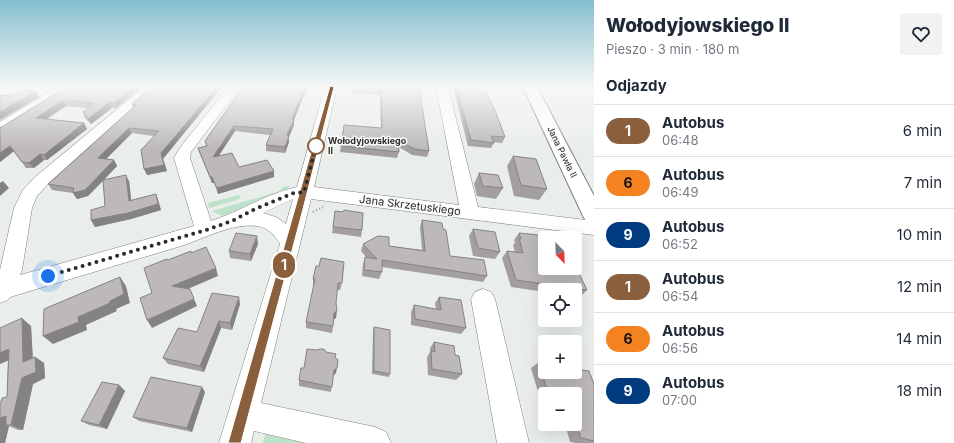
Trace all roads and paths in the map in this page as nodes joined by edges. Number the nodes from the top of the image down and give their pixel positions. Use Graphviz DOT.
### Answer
graph roads {
  1 [pos="32,108"];
  2 [pos="127,108"];
  3 [pos="218,108"];
  4 [pos="327,108"];
  5 [pos="447,108"];
  6 [pos="541,108"];
  7 [pos="0,128"];
  8 [pos="589,198"];
  9 [pos="302,201"];
  10 [pos="470,212"];
  11 [pos="594,216"];
  12 [pos="232,221"];
  13 [pos="594,228"];
  14 [pos="206,230"];
  15 [pos="290,244"];
  16 [pos="1,291"];
  17 [pos="482,299"];
  18 [pos="243,414"];
  19 [pos="235,443"];
  20 [pos="375,443"];
  21 [pos="513,443"];
  1 -- 7 [label="street"];
  2 -- 16 [label="street"];
  3 -- 14 [label="street"];
  4 -- 9 [label="street"];
  5 -- 10 [label="street"];
  6 -- 8 [label="main road, Jana Pawła II"];
  8 -- 11 [label="main road, Jana Pawła II"];
  9 -- 10 [label="street, Jana Skrzetuskiego"];
  9 -- 12 [label="street, Jana Skrzetuskiego"];
  9 -- 15 [label="street"];
  10 -- 13 [label="street, Jana Skrzetuskiego"];
  12 -- 14 [label="street, Jana Skrzetuskiego"];
  12 -- 15 [label="street, Jana Skrzetuskiego"];
  14 -- 16 [label="street, Jana Skrzetuskiego"];
  15 -- 18 [label="street"];
  17 -- 21 [label="street"];
  18 -- 19 [label="street"];
  18 -- 20 [label="street"];
}
